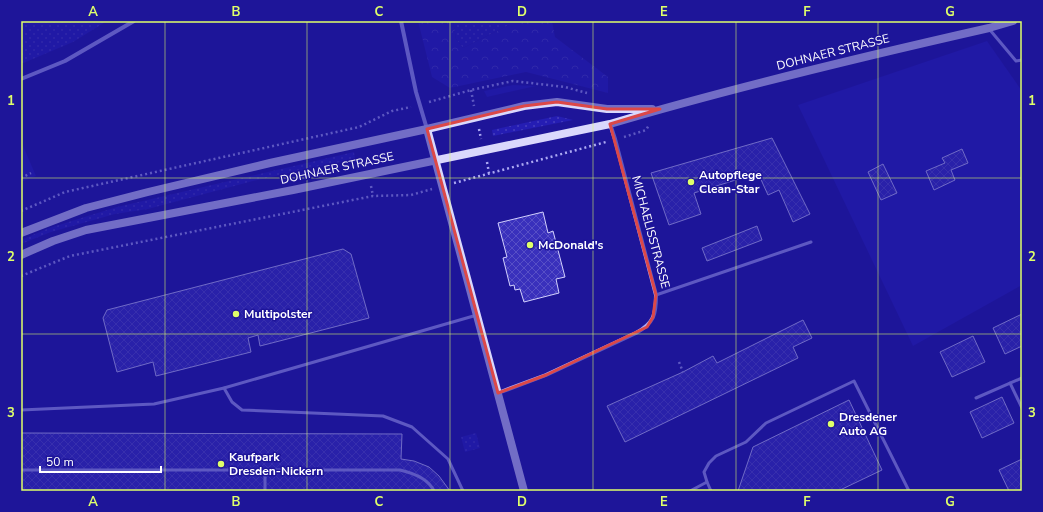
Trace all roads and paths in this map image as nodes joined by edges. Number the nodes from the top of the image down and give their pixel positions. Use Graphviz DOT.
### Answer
graph roads {
  1 [pos="134,21"];
  2 [pos="401,21"];
  3 [pos="1007,22"];
  4 [pos="989,28"];
  5 [pos="1022,60"];
  6 [pos="21,79"];
  7 [pos="513,81"];
  8 [pos="471,90"];
  9 [pos="419,105"];
  10 [pos="660,109"];
  11 [pos="476,118"];
  12 [pos="610,124"];
  13 [pos="427,129"];
  14 [pos="615,139"];
  15 [pos="484,150"];
  16 [pos="435,160"];
  17 [pos="31,173"];
  18 [pos="489,173"];
  19 [pos="21,178"];
  20 [pos="443,186"];
  21 [pos="21,211"];
  22 [pos="21,233"];
  23 [pos="811,242"];
  24 [pos="21,254"];
  25 [pos="21,276"];
  26 [pos="656,295"];
  27 [pos="477,315"];
  28 [pos="679,362"];
  29 [pos="683,372"];
  30 [pos="1022,378"];
  31 [pos="1010,383"];
  32 [pos="224,388"];
  33 [pos="498,393"];
  34 [pos="976,398"];
  35 [pos="1022,408"];
  36 [pos="21,410"];
  37 [pos="21,470"];
  38 [pos="265,470"];
  39 [pos="707,482"];
  40 [pos="265,491"];
  41 [pos="434,491"];
  42 [pos="463,491"];
  43 [pos="524,491"];
  44 [pos="690,491"];
  45 [pos="711,491"];
  46 [pos="909,491"];
  1 -- 6 [label="street"];
  2 -- 9 [label="street"];
  3 -- 4 [label="main road, DOHNAER STRASSE"];
  4 -- 5 [label="lane"];
  4 -- 10 [label="main road, DOHNAER STRASSE"];
  7 -- 8 [label="path"];
  8 -- 9 [label="path"];
  8 -- 11 [label="path"];
  9 -- 13 [label="street"];
  9 -- 21 [label="path"];
  10 -- 11 [label="main road, DOHNAER STRASSE"];
  10 -- 12 [label="main road, DOHNAER STRASSE"];
  10 -- 14 [label="path"];
  11 -- 13 [label="main road, DOHNAER STRASSE"];
  11 -- 15 [label="path"];
  12 -- 14 [label="street, MICHAELISSTRASSE"];
  12 -- 15 [label="main road, DOHNAER STRASSE"];
  13 -- 16 [label="main road"];
  13 -- 22 [label="main road, DOHNAER STRASSE"];
  14 -- 18 [label="path"];
  14 -- 26 [label="street, MICHAELISSTRASSE"];
  15 -- 16 [label="main road, DOHNAER STRASSE"];
  15 -- 18 [label="path"];
  16 -- 20 [label="main road"];
  16 -- 24 [label="main road, DOHNAER STRASSE"];
  17 -- 19 [label="path"];
  18 -- 20 [label="path"];
  20 -- 25 [label="path"];
  20 -- 27 [label="main road"];
  23 -- 26 [label="lane"];
  26 -- 33 [label="street, MICHAELISSTRASSE"];
  27 -- 32 [label="lane"];
  27 -- 33 [label="main road"];
  28 -- 29 [label="path"];
  30 -- 31 [label="lane"];
  31 -- 34 [label="lane"];
  31 -- 35 [label="lane"];
  32 -- 36 [label="lane"];
  32 -- 42 [label="lane"];
  33 -- 43 [label="main road"];
  37 -- 38 [label="lane"];
  38 -- 40 [label="lane"];
  38 -- 41 [label="lane"];
  39 -- 44 [label="lane"];
  39 -- 45 [label="lane"];
  39 -- 46 [label="lane"];
}
